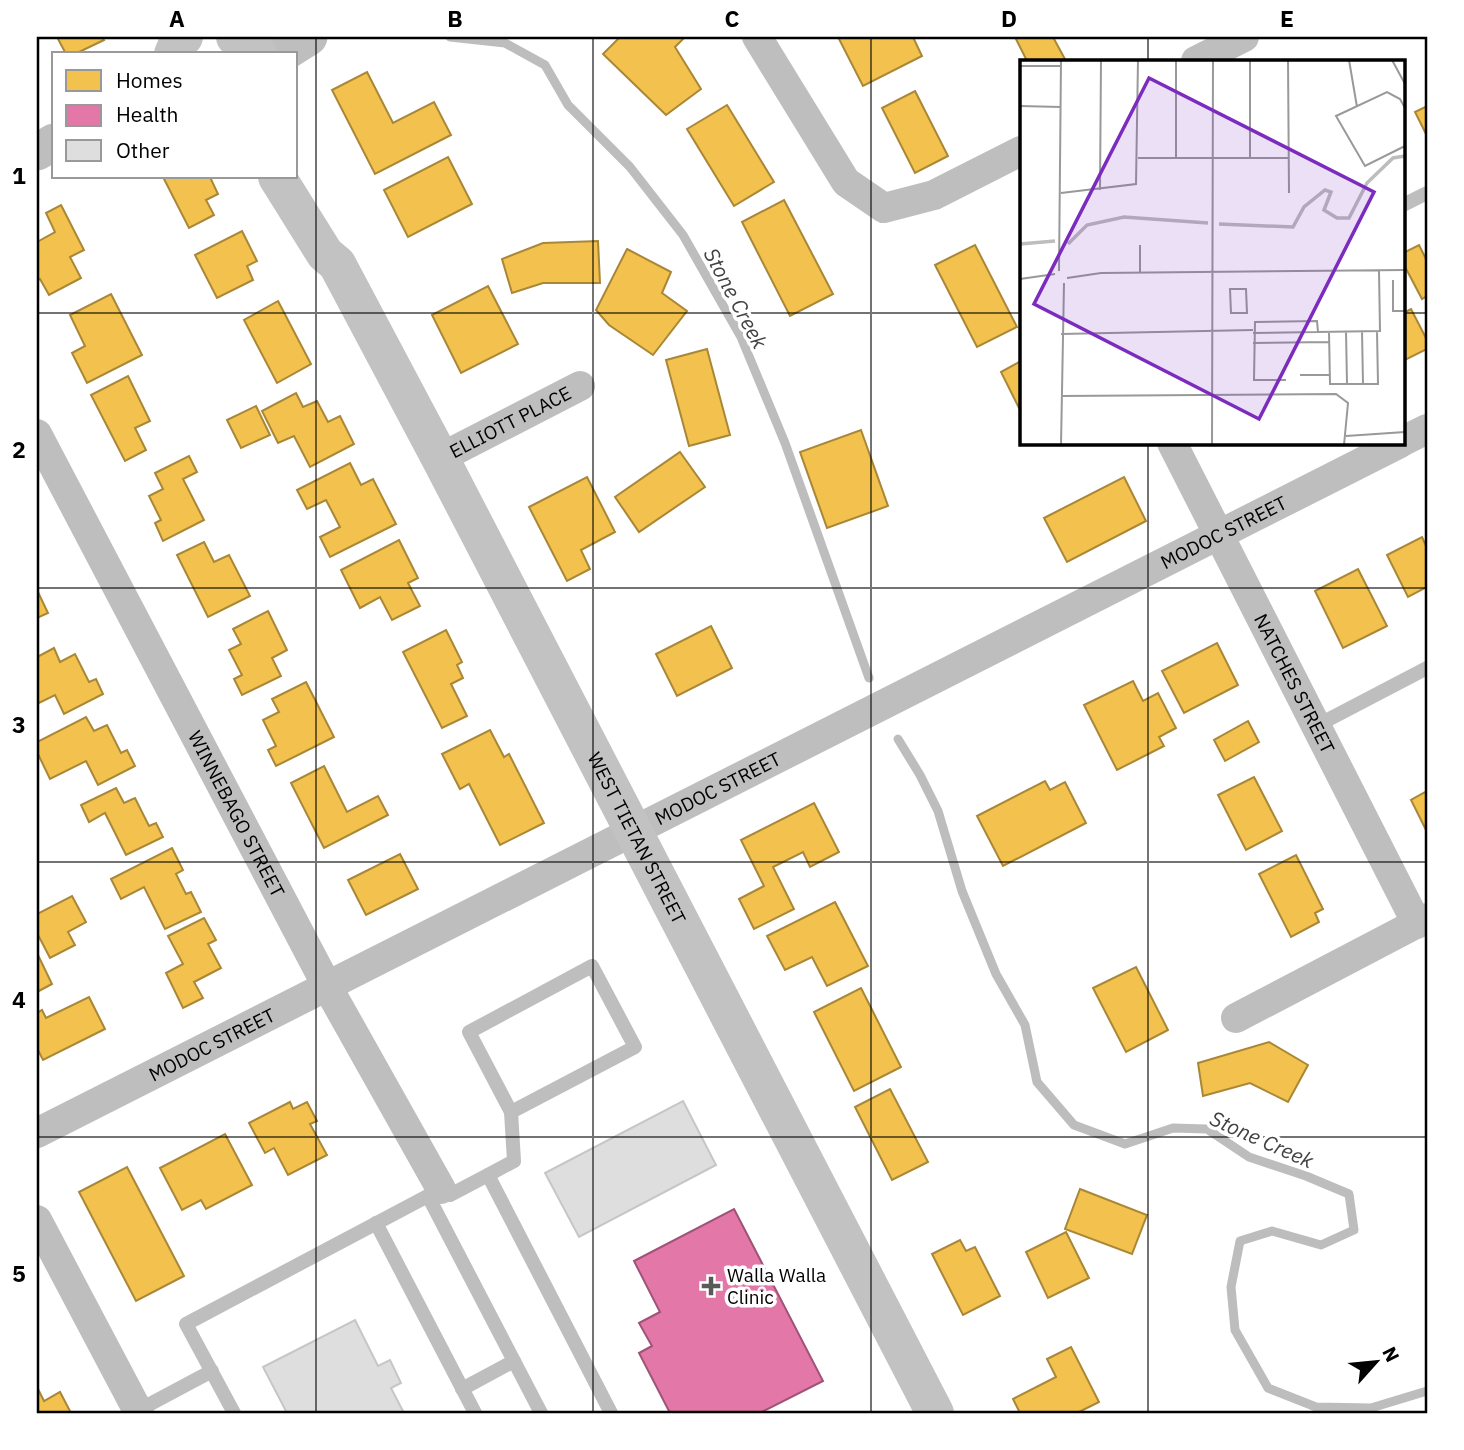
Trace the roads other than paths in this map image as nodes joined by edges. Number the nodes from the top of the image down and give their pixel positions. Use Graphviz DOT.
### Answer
graph roads {
  1 [pos="309,37"];
  2 [pos="1244,37"];
  3 [pos="762,38"];
  4 [pos="285,52"];
  5 [pos="1198,60"];
  6 [pos="1020,152"];
  7 [pos="298,167"];
  8 [pos="278,178"];
  9 [pos="1427,192"];
  10 [pos="1404,204"];
  11 [pos="337,264"];
  12 [pos="580,386"];
  13 [pos="1427,429"];
  14 [pos="37,434"];
  15 [pos="1404,440"];
  16 [pos="1173,444"];
  17 [pos="1397,444"];
  18 [pos="440,458"];
  19 [pos="1219,534"];
  20 [pos="1427,668"];
  21 [pos="1316,726"];
  22 [pos="632,831"];
  23 [pos="1422,921"];
  24 [pos="327,986"];
  25 [pos="1236,1018"];
  26 [pos="511,1112"];
  27 [pos="37,1133"];
  28 [pos="488,1175"];
  29 [pos="434,1193"];
  30 [pos="37,1220"];
  31 [pos="376,1223"];
  32 [pos="514,1362"];
  33 [pos="212,1371"];
  34 [pos="462,1389"];
  35 [pos="138,1412"];
  36 [pos="234,1413"];
  37 [pos="475,1413"];
  38 [pos="541,1413"];
  39 [pos="611,1413"];
  40 [pos="935,1413"];
  1 -- 4 [label="street"];
  2 -- 5 [label="street"];
  3 -- 6 [label="street"];
  7 -- 11 [label="main road, WEST TIETAN STREET"];
  8 -- 11 [label="main road, WEST TIETAN STREET"];
  9 -- 10 [label="lane"];
  11 -- 18 [label="main road, WEST TIETAN STREET"];
  12 -- 18 [label="street, ELLIOTT PLACE"];
  13 -- 15 [label="street, MODOC STREET"];
  14 -- 24 [label="street, WINNEBAGO STREET"];
  16 -- 19 [label="street, NATCHES STREET"];
  17 -- 19 [label="street, MODOC STREET"];
  18 -- 22 [label="main road, WEST TIETAN STREET"];
  19 -- 21 [label="street, NATCHES STREET"];
  19 -- 22 [label="street, MODOC STREET"];
  20 -- 21 [label="lane"];
  21 -- 23 [label="street, NATCHES STREET"];
  22 -- 24 [label="street, MODOC STREET"];
  22 -- 40 [label="main road, WEST TIETAN STREET"];
  23 -- 25 [label="street"];
  24 -- 27 [label="street, MODOC STREET"];
  24 -- 29 [label="street, WINNEBAGO STREET"];
  26 -- 26 [label="lane"];
  26 -- 28 [label="lane"];
  28 -- 29 [label="lane"];
  28 -- 39 [label="lane"];
  29 -- 31 [label="lane"];
  29 -- 32 [label="lane"];
  30 -- 35 [label="street"];
  31 -- 33 [label="lane"];
  31 -- 34 [label="lane"];
  32 -- 34 [label="lane"];
  32 -- 38 [label="lane"];
  33 -- 35 [label="lane"];
  33 -- 36 [label="lane"];
  34 -- 37 [label="lane"];
}
